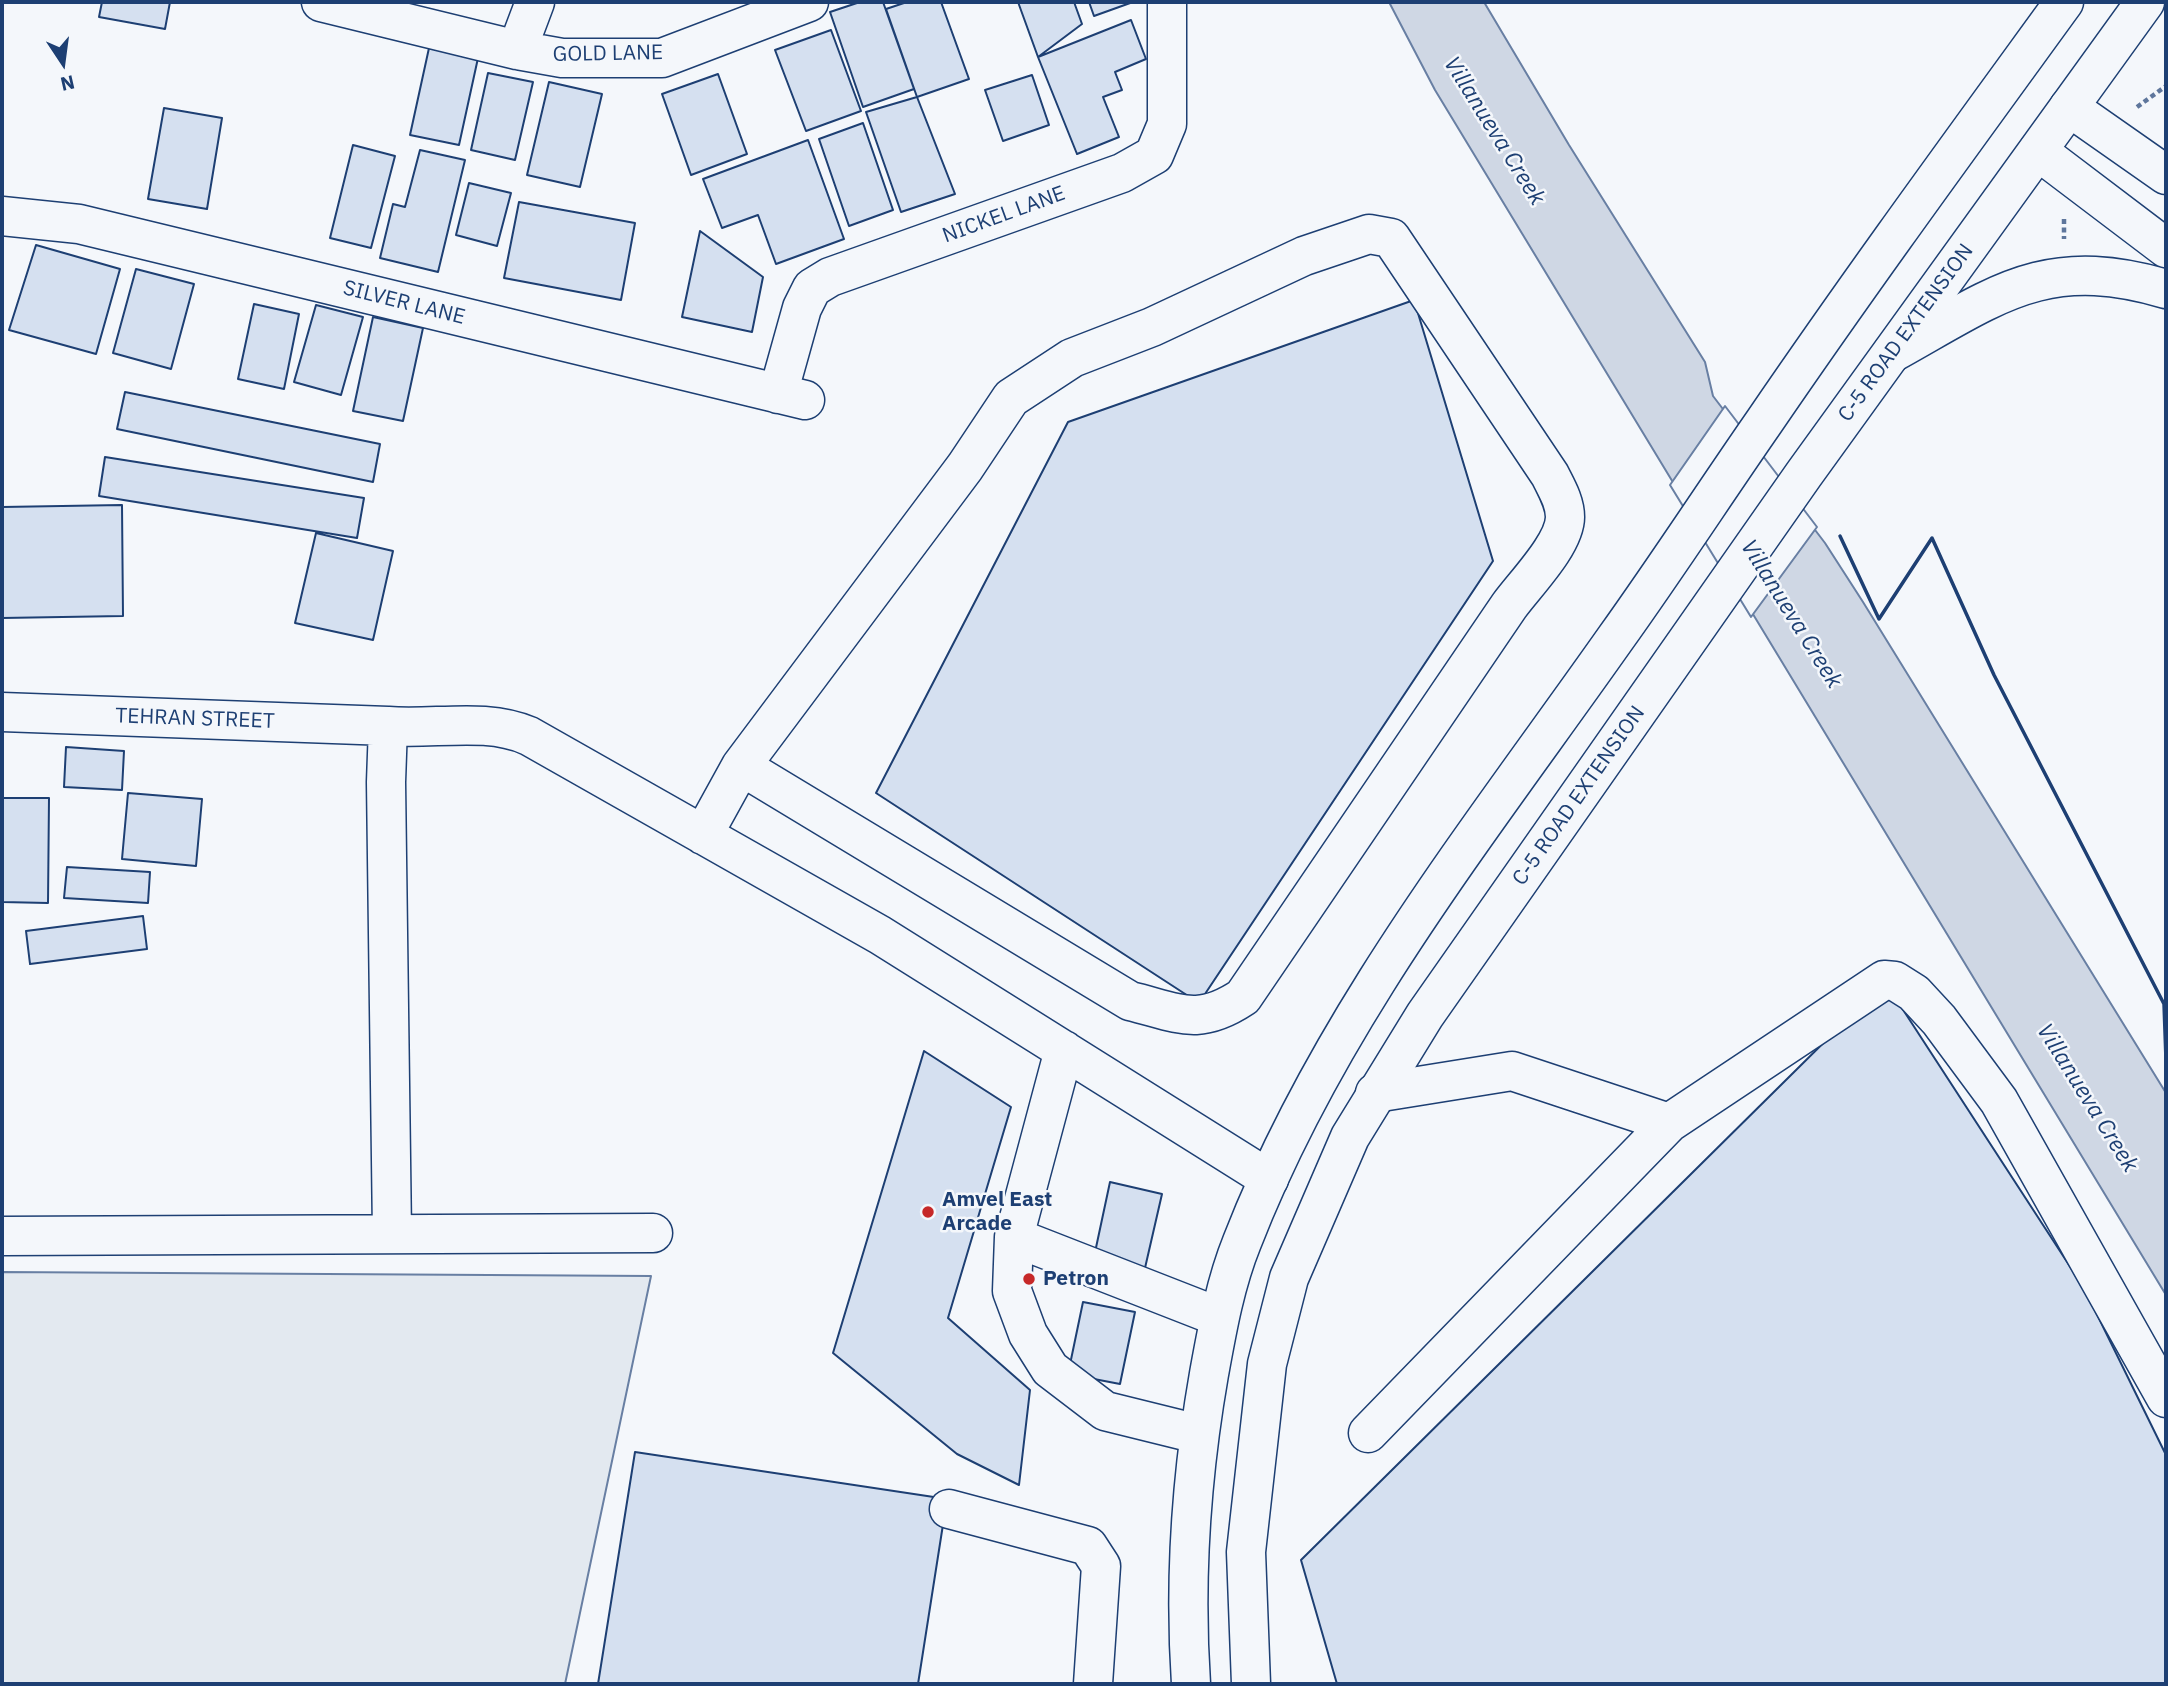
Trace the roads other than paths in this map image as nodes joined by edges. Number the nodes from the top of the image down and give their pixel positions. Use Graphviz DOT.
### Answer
graph roads {
  1 [pos="321,2"];
  2 [pos="535,2"];
  3 [pos="808,2"];
  4 [pos="1167,2"];
  5 [pos="2064,2"];
  6 [pos="2145,2"];
  7 [pos="517,50"];
  8 [pos="2069,107"];
  9 [pos="2038,151"];
  10 [pos="2166,175"];
  11 [pos="2,216"];
  12 [pos="2166,248"];
  13 [pos="2166,289"];
  14 [pos="1892,353"];
  15 [pos="791,397"];
  16 [pos="2,712"];
  17 [pos="388,726"];
  18 [pos="741,766"];
  19 [pos="703,835"];
  20 [pos="1064,1050"];
  21 [pos="1375,1093"];
  22 [pos="1669,1123"];
  23 [pos="1269,1180"];
  24 [pos="653,1233"];
  25 [pos="392,1234"];
  26 [pos="2,1236"];
  27 [pos="1014,1237"];
  28 [pos="1219,1317"];
  29 [pos="2166,1398"];
  30 [pos="1368,1433"];
  31 [pos="1198,1434"];
  32 [pos="949,1508"];
  33 [pos="1093,1684"];
  34 [pos="1191,1684"];
  35 [pos="1251,1684"];
  1 -- 7 [label="main road, GOLD LANE"];
  2 -- 7 [label="main road"];
  3 -- 7 [label="main road, GOLD LANE"];
  4 -- 15 [label="main road, NICKEL LANE"];
  5 -- 23 [label="main road"];
  6 -- 8 [label="main road, C-5 ROAD EXTENSION"];
  8 -- 9 [label="main road, C-5 ROAD EXTENSION"];
  8 -- 10 [label="main road"];
  9 -- 12 [label="main road"];
  9 -- 14 [label="main road, C-5 ROAD EXTENSION"];
  11 -- 15 [label="main road, SILVER LANE"];
  13 -- 14 [label="main road"];
  14 -- 21 [label="main road, C-5 ROAD EXTENSION"];
  16 -- 17 [label="main road, TEHRAN STREET"];
  17 -- 19 [label="main road, TEHRAN STREET"];
  17 -- 25 [label="main road"];
  18 -- 18 [label="main road"];
  18 -- 19 [label="main road"];
  19 -- 20 [label="main road, TEHRAN STREET"];
  20 -- 23 [label="main road, TEHRAN STREET"];
  20 -- 27 [label="main road"];
  21 -- 22 [label="main road"];
  21 -- 35 [label="main road, C-5 ROAD EXTENSION"];
  22 -- 29 [label="main road"];
  22 -- 30 [label="main road"];
  23 -- 28 [label="main road"];
  24 -- 25 [label="main road"];
  25 -- 26 [label="main road"];
  27 -- 28 [label="main road"];
  27 -- 31 [label="main road"];
  28 -- 31 [label="main road"];
  31 -- 34 [label="main road"];
  32 -- 33 [label="main road"];
}
